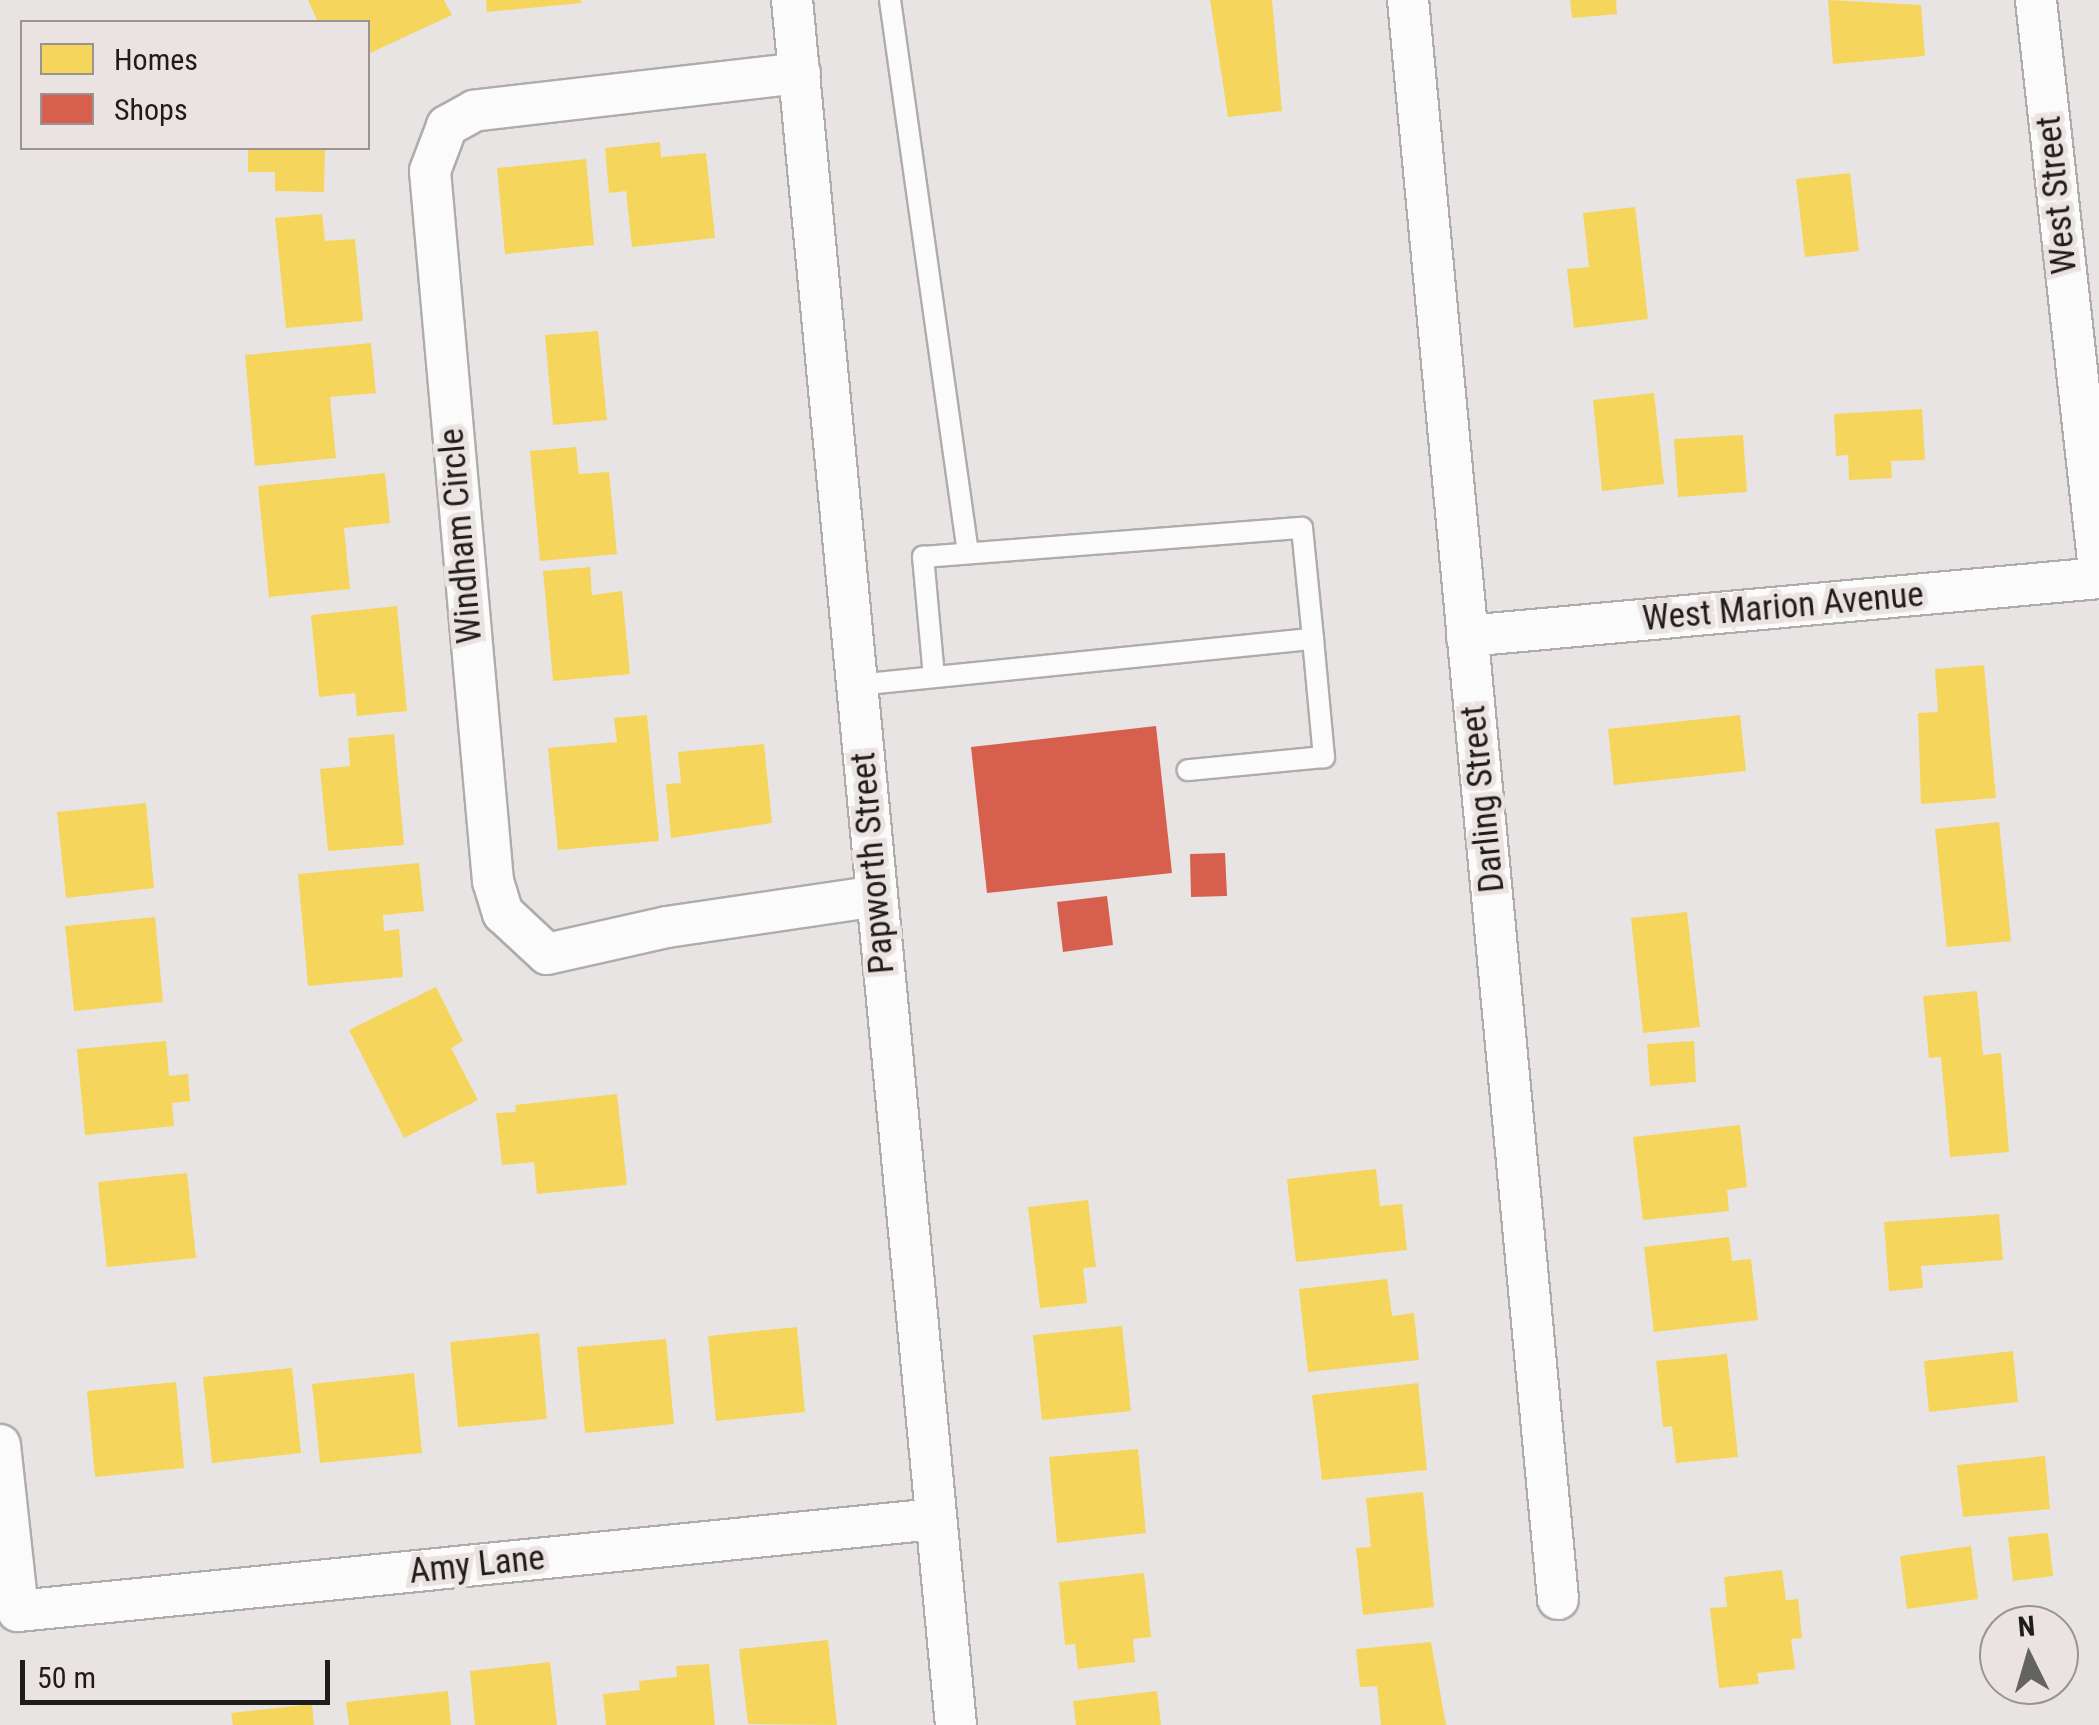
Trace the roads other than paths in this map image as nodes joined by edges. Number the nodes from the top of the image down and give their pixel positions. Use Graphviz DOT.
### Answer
graph roads {
  1 [pos="792,0"];
  2 [pos="890,0"];
  3 [pos="1408,0"];
  4 [pos="2036,0"];
  5 [pos="800,73"];
  6 [pos="968,553"];
  7 [pos="2099,570"];
  8 [pos="2099,578"];
  9 [pos="1467,636"];
  10 [pos="1314,639"];
  11 [pos="934,677"];
  12 [pos="857,685"];
  13 [pos="1188,770"];
  14 [pos="876,896"];
  15 [pos="0,1445"];
  16 [pos="936,1519"];
  17 [pos="1558,1599"];
  18 [pos="956,1725"];
  1 -- 5 [label="street, Papworth Street"];
  2 -- 6 [label="lane"];
  3 -- 9 [label="street, Darling Street"];
  4 -- 7 [label="street, West Street"];
  5 -- 12 [label="street, Papworth Street"];
  5 -- 14 [label="street, Windham Circle"];
  6 -- 10 [label="lane"];
  6 -- 11 [label="lane"];
  8 -- 9 [label="street, West Marion Avenue"];
  9 -- 17 [label="street, Darling Street"];
  10 -- 11 [label="lane"];
  10 -- 13 [label="lane"];
  11 -- 12 [label="lane"];
  12 -- 14 [label="street, Papworth Street"];
  14 -- 16 [label="street, Papworth Street"];
  15 -- 16 [label="street, Amy Lane"];
  16 -- 18 [label="street, Papworth Street"];
}
